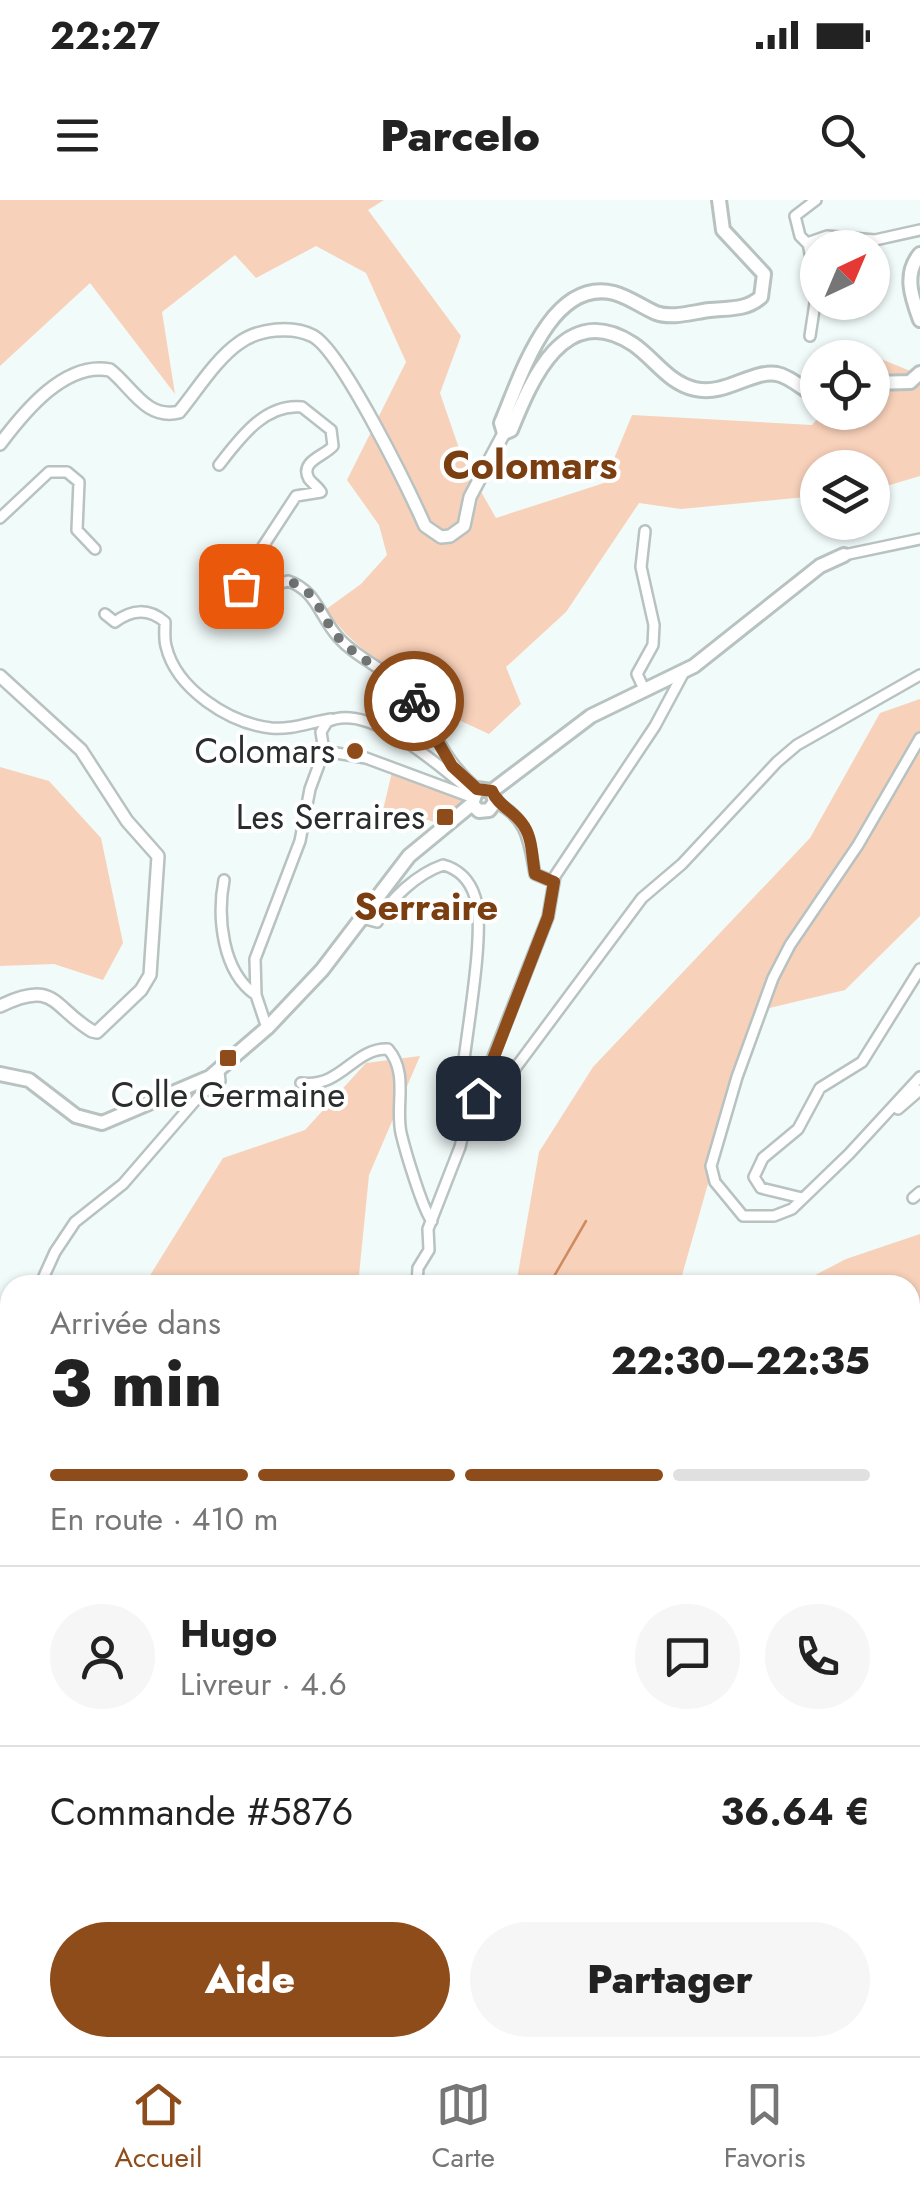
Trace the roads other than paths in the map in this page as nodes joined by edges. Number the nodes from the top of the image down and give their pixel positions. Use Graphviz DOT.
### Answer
graph roads {
  1 [pos="719,200"];
  2 [pos="816,200"];
  3 [pos="920,230"];
  4 [pos="800,236"];
  5 [pos="890,237"];
  6 [pos="920,254"];
  7 [pos="812,320"];
  8 [pos="920,320"];
  9 [pos="810,336"];
  10 [pos="920,373"];
  11 [pos="890,383"];
  12 [pos="800,385"];
  13 [pos="504,432"];
  14 [pos="0,444"];
  15 [pos="219,465"];
  16 [pos="0,518"];
  17 [pos="644,531"];
  18 [pos="920,539"];
  19 [pos="94,549"];
  20 [pos="844,555"];
  21 [pos="105,614"];
  22 [pos="684,672"];
  23 [pos="920,675"];
  24 [pos="0,676"];
  25 [pos="645,691"];
  26 [pos="334,718"];
  27 [pos="920,738"];
  28 [pos="324,751"];
  29 [pos="473,796"];
  30 [pos="494,796"];
  31 [pos="224,880"];
  32 [pos="554,882"];
  33 [pos="362,918"];
  34 [pos="920,969"];
  35 [pos="256,995"];
  36 [pos="0,1006"];
  37 [pos="267,1028"];
  38 [pos="219,1072"];
  39 [pos="0,1074"];
  40 [pos="920,1077"];
  41 [pos="301,1083"];
  42 [pos="920,1090"];
  43 [pos="470,1109"];
  44 [pos="883,1117"];
  45 [pos="802,1198"];
  46 [pos="432,1221"];
  47 [pos="45,1275"];
  48 [pos="418,1275"];
  1 -- 13 [label="main road"];
  2 -- 4 [label="street"];
  3 -- 5 [label="street"];
  6 -- 8 [label="main road"];
  7 -- 9 [label="street"];
  10 -- 11 [label="main road"];
  12 -- 13 [label="main road"];
  13 -- 14 [label="street"];
  15 -- 29 [label="street"];
  16 -- 19 [label="street"];
  17 -- 25 [label="street"];
  18 -- 20 [label="street"];
  20 -- 22 [label="main road"];
  21 -- 26 [label="street"];
  22 -- 25 [label="main road"];
  22 -- 32 [label="street"];
  23 -- 43 [label="street"];
  24 -- 36 [label="street"];
  25 -- 30 [label="main road"];
  26 -- 28 [label="street"];
  26 -- 29 [label="street"];
  27 -- 45 [label="street"];
  28 -- 29 [label="street"];
  28 -- 35 [label="street"];
  29 -- 30 [label="main road"];
  29 -- 30 [label="main road"];
  29 -- 33 [label="main road"];
  30 -- 32 [label="street"];
  31 -- 35 [label="street"];
  32 -- 43 [label="street"];
  33 -- 37 [label="main road"];
  33 -- 43 [label="street"];
  34 -- 45 [label="street"];
  35 -- 37 [label="street"];
  37 -- 38 [label="main road"];
  38 -- 39 [label="main road"];
  38 -- 47 [label="street"];
  40 -- 44 [label="street"];
  41 -- 46 [label="street"];
  42 -- 44 [label="street"];
  43 -- 46 [label="street"];
  44 -- 45 [label="street"];
  46 -- 48 [label="street"];
}
